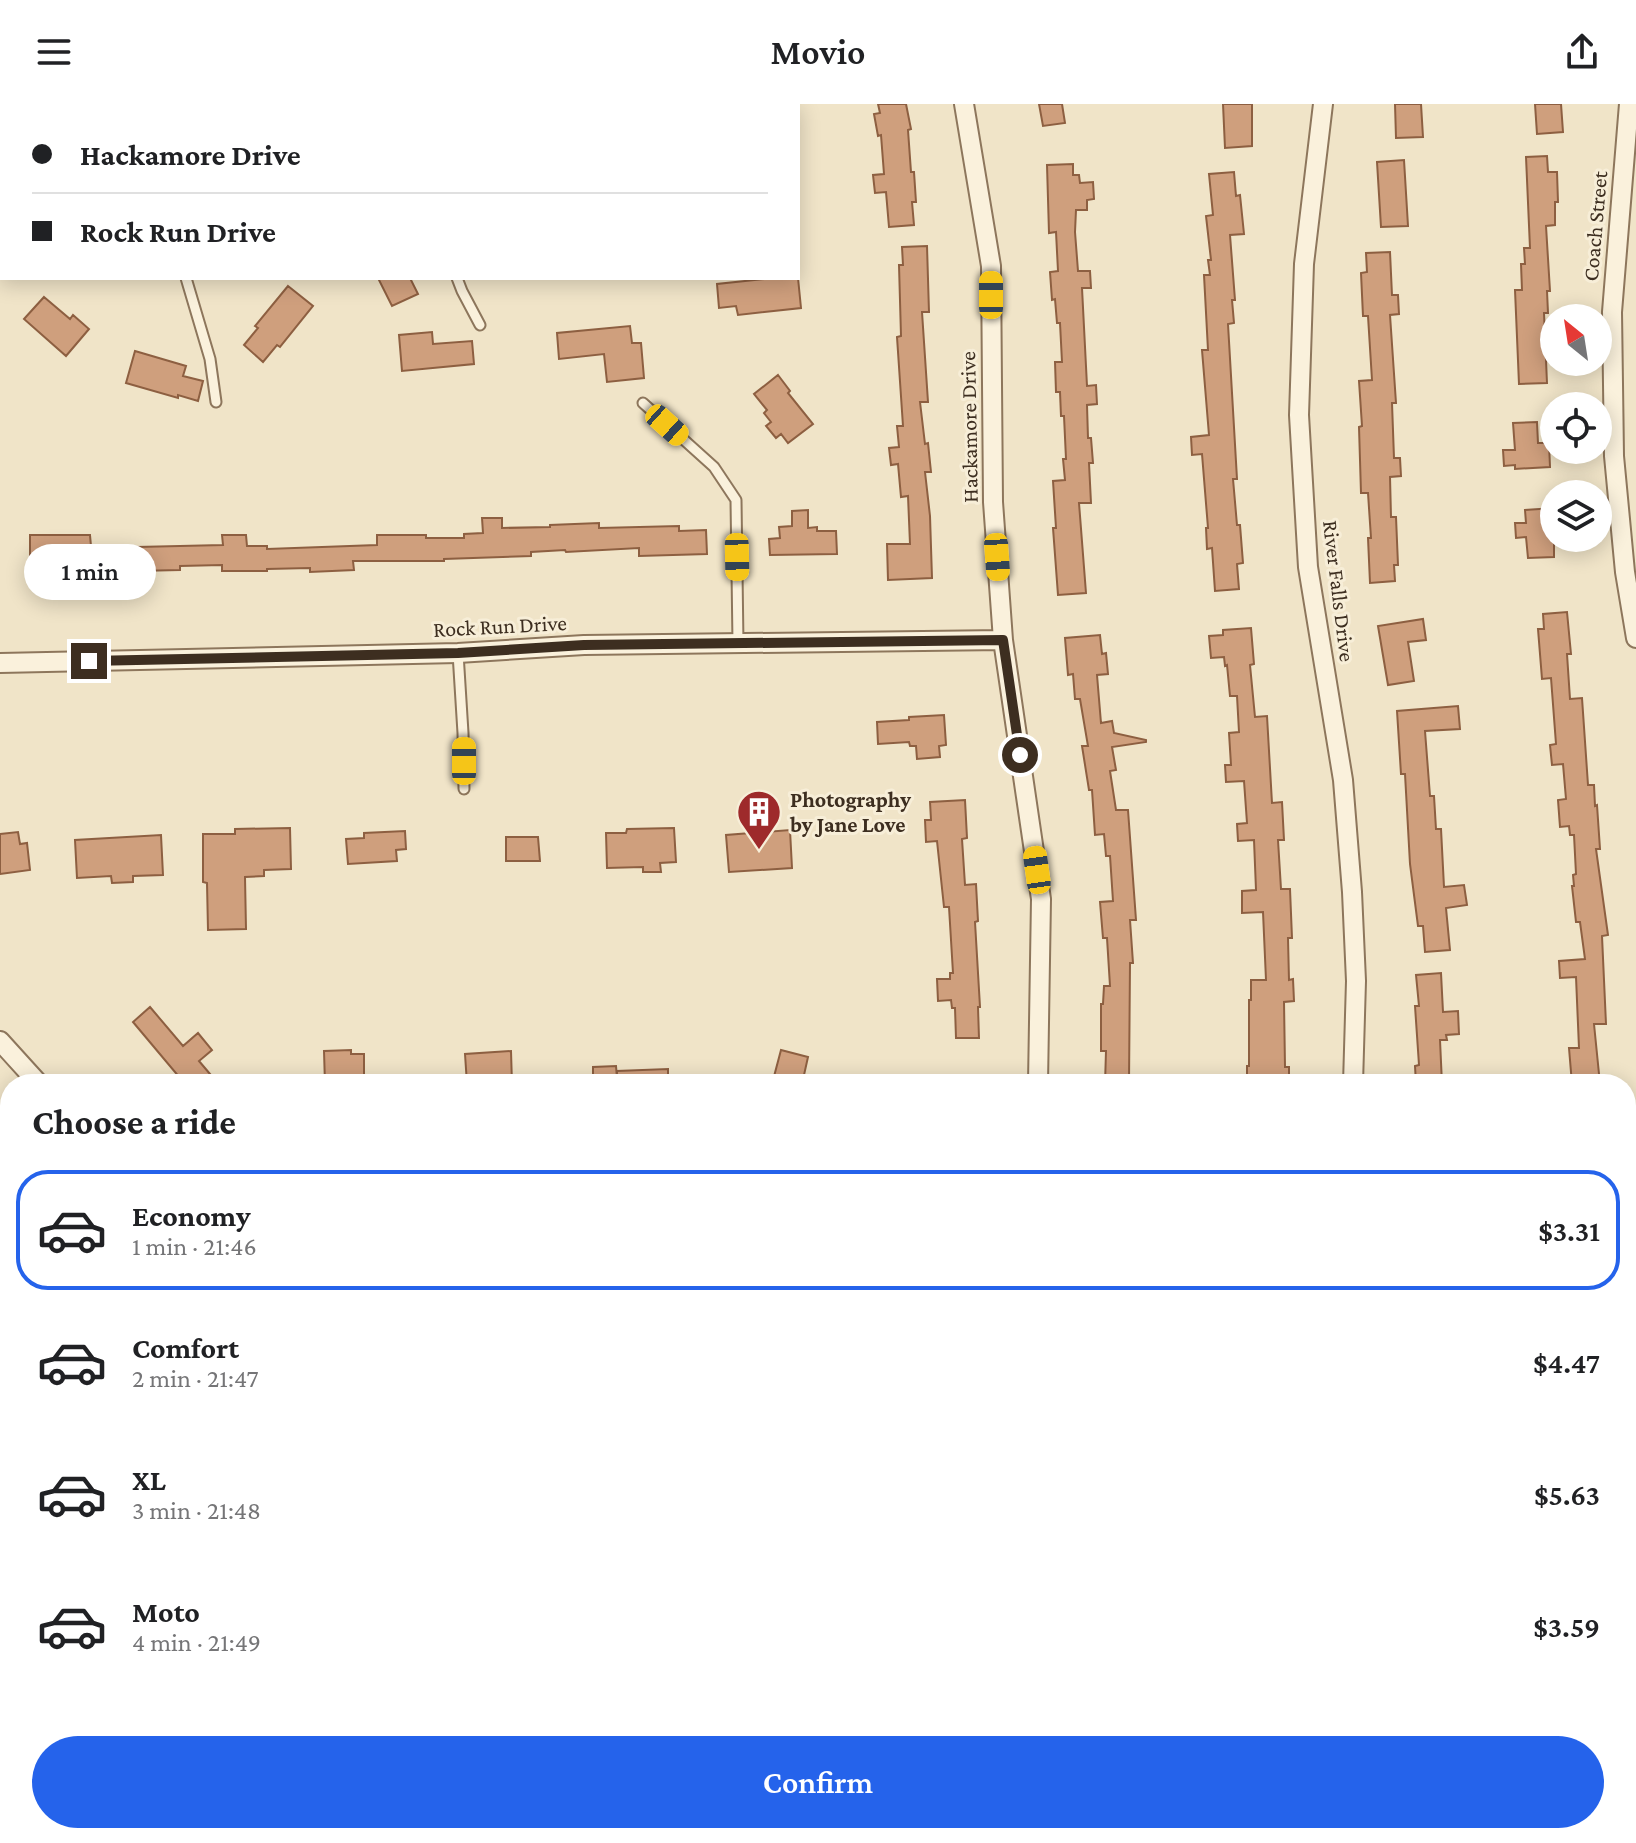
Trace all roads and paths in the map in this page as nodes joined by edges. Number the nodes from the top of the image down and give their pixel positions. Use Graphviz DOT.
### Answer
graph roads {
  1 [pos="964,104"];
  2 [pos="1323,104"];
  3 [pos="1629,104"];
  4 [pos="187,280"];
  5 [pos="458,280"];
  6 [pos="480,325"];
  7 [pos="216,402"];
  8 [pos="643,403"];
  9 [pos="1636,638"];
  10 [pos="1003,640"];
  11 [pos="738,643"];
  12 [pos="458,653"];
  13 [pos="0,663"];
  14 [pos="464,789"];
  15 [pos="0,1041"];
  16 [pos="30,1074"];
  17 [pos="1038,1074"];
  18 [pos="1353,1074"];
  1 -- 10 [label="street, Hackamore Drive"];
  2 -- 18 [label="street, River Falls Drive"];
  3 -- 9 [label="street, Coach Street"];
  4 -- 7 [label="lane"];
  5 -- 6 [label="lane"];
  8 -- 11 [label="lane"];
  10 -- 11 [label="street, Rock Run Drive"];
  10 -- 17 [label="street, Hackamore Drive"];
  11 -- 12 [label="street, Rock Run Drive"];
  12 -- 13 [label="street, Rock Run Drive"];
  12 -- 14 [label="lane"];
  15 -- 16 [label="street"];
}
